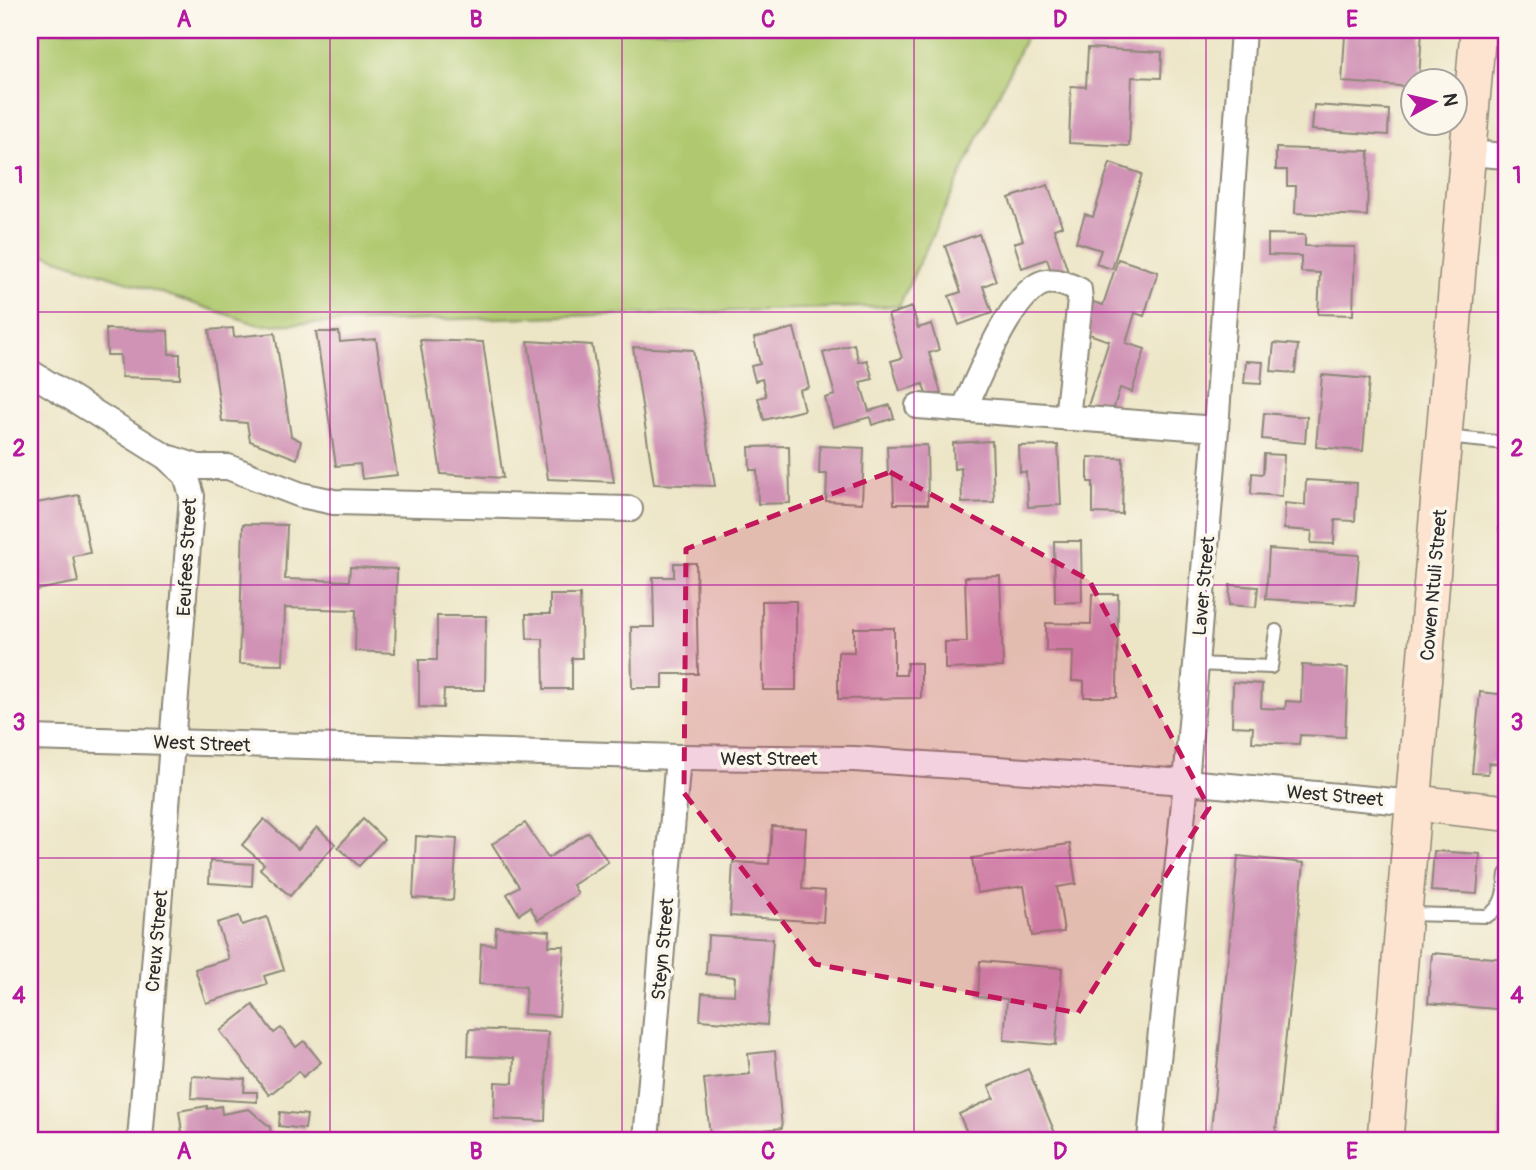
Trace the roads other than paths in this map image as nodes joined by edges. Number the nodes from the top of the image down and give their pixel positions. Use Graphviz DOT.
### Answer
graph roads {
  1 [pos="1242,30"];
  2 [pos="1478,30"];
  3 [pos="1468,153"];
  4 [pos="1506,156"];
  5 [pos="30,372"];
  6 [pos="918,406"];
  7 [pos="964,410"];
  8 [pos="1067,418"];
  9 [pos="1216,429"];
  10 [pos="1445,437"];
  11 [pos="1506,443"];
  12 [pos="166,457"];
  13 [pos="630,509"];
  14 [pos="1276,631"];
  15 [pos="1196,664"];
  16 [pos="30,738"];
  17 [pos="172,741"];
  18 [pos="678,757"];
  19 [pos="1186,782"];
  20 [pos="1415,803"];
  21 [pos="1506,813"];
  22 [pos="1506,874"];
  23 [pos="1405,914"];
  24 [pos="140,1140"];
  25 [pos="646,1140"];
  26 [pos="1150,1140"];
  27 [pos="1385,1140"];
  1 -- 9 [label="street, Laver Street"];
  2 -- 3 [label="street, Cowen Ntuli Street"];
  3 -- 4 [label="street"];
  3 -- 10 [label="street, Cowen Ntuli Street"];
  5 -- 12 [label="street, Eeufees Street"];
  6 -- 7 [label="street"];
  7 -- 8 [label="street"];
  7 -- 8 [label="street"];
  8 -- 9 [label="street"];
  9 -- 15 [label="street, Laver Street"];
  10 -- 11 [label="lane"];
  10 -- 20 [label="street, Cowen Ntuli Street"];
  12 -- 13 [label="street"];
  12 -- 17 [label="street, Eeufees Street"];
  14 -- 15 [label="lane"];
  15 -- 19 [label="street, Laver Street"];
  16 -- 17 [label="street, West Street"];
  17 -- 18 [label="street, West Street"];
  17 -- 24 [label="street, Creux Street"];
  18 -- 19 [label="street, West Street"];
  18 -- 25 [label="street, Steyn Street"];
  19 -- 20 [label="street, West Street"];
  19 -- 26 [label="street, Laver Street"];
  20 -- 21 [label="street, West Street"];
  20 -- 23 [label="street, Cowen Ntuli Street"];
  22 -- 23 [label="lane"];
  23 -- 27 [label="street, Cowen Ntuli Street"];
}
